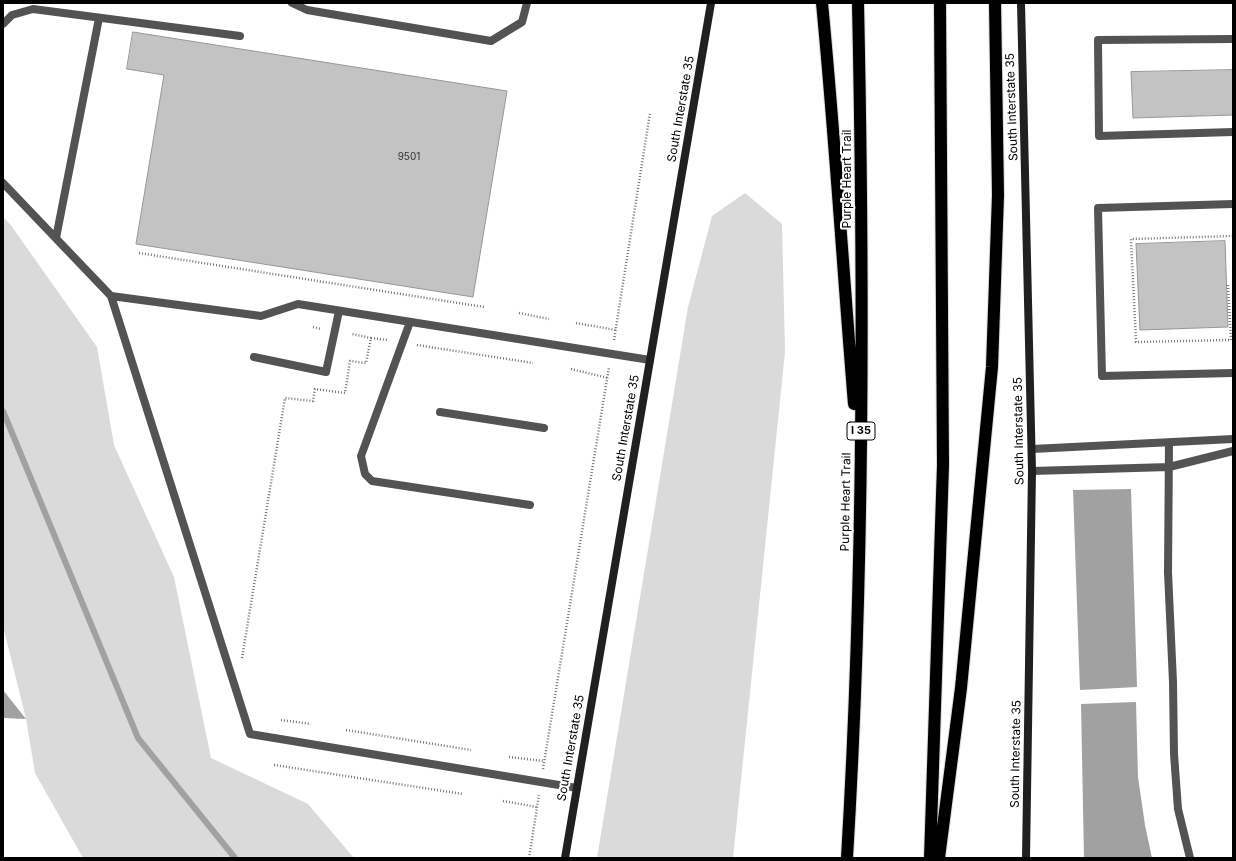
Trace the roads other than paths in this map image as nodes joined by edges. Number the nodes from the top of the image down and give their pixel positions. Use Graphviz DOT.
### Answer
graph roads {
  1 [pos="292,3"];
  2 [pos="527,3"];
  3 [pos="711,3"];
  4 [pos="822,3"];
  5 [pos="858,3"];
  6 [pos="940,3"];
  7 [pos="995,3"];
  8 [pos="1022,3"];
  9 [pos="99,18"];
  10 [pos="3,24"];
  11 [pos="240,36"];
  12 [pos="1233,39"];
  13 [pos="1233,132"];
  14 [pos="3,183"];
  15 [pos="1233,204"];
  16 [pos="56,238"];
  17 [pos="111,296"];
  18 [pos="339,311"];
  19 [pos="410,322"];
  20 [pos="254,357"];
  21 [pos="650,360"];
  22 [pos="1233,372"];
  23 [pos="440,412"];
  24 [pos="544,428"];
  25 [pos="1233,438"];
  26 [pos="1169,443"];
  27 [pos="1032,449"];
  28 [pos="1233,451"];
  29 [pos="1169,467"];
  30 [pos="1032,471"];
  31 [pos="861,488"];
  32 [pos="530,505"];
  33 [pos="577,788"];
  34 [pos="565,858"];
  35 [pos="847,858"];
  36 [pos="930,858"];
  37 [pos="939,858"];
  38 [pos="1026,858"];
  39 [pos="1190,858"];
  1 -- 2 [label="lane"];
  3 -- 21 [label="main road, South Interstate 35"];
  4 -- 31 [label="highway"];
  5 -- 31 [label="highway, Purple Heart Trail / I 35"];
  6 -- 36 [label="highway"];
  7 -- 37 [label="highway"];
  8 -- 27 [label="main road, South Interstate 35"];
  9 -- 10 [label="lane"];
  9 -- 11 [label="lane"];
  9 -- 16 [label="lane"];
  12 -- 13 [label="lane"];
  14 -- 16 [label="lane"];
  15 -- 22 [label="lane"];
  16 -- 17 [label="lane"];
  17 -- 18 [label="lane"];
  17 -- 33 [label="lane"];
  18 -- 19 [label="lane"];
  18 -- 20 [label="lane"];
  19 -- 21 [label="lane"];
  19 -- 32 [label="lane"];
  21 -- 33 [label="main road, South Interstate 35"];
  23 -- 24 [label="lane"];
  25 -- 26 [label="lane"];
  26 -- 27 [label="lane"];
  26 -- 29 [label="lane"];
  27 -- 30 [label="main road, South Interstate 35"];
  28 -- 29 [label="lane"];
  29 -- 30 [label="lane"];
  29 -- 39 [label="lane"];
  30 -- 38 [label="main road, South Interstate 35"];
  31 -- 35 [label="highway, Purple Heart Trail / I 35"];
  33 -- 34 [label="main road, South Interstate 35"];
}
